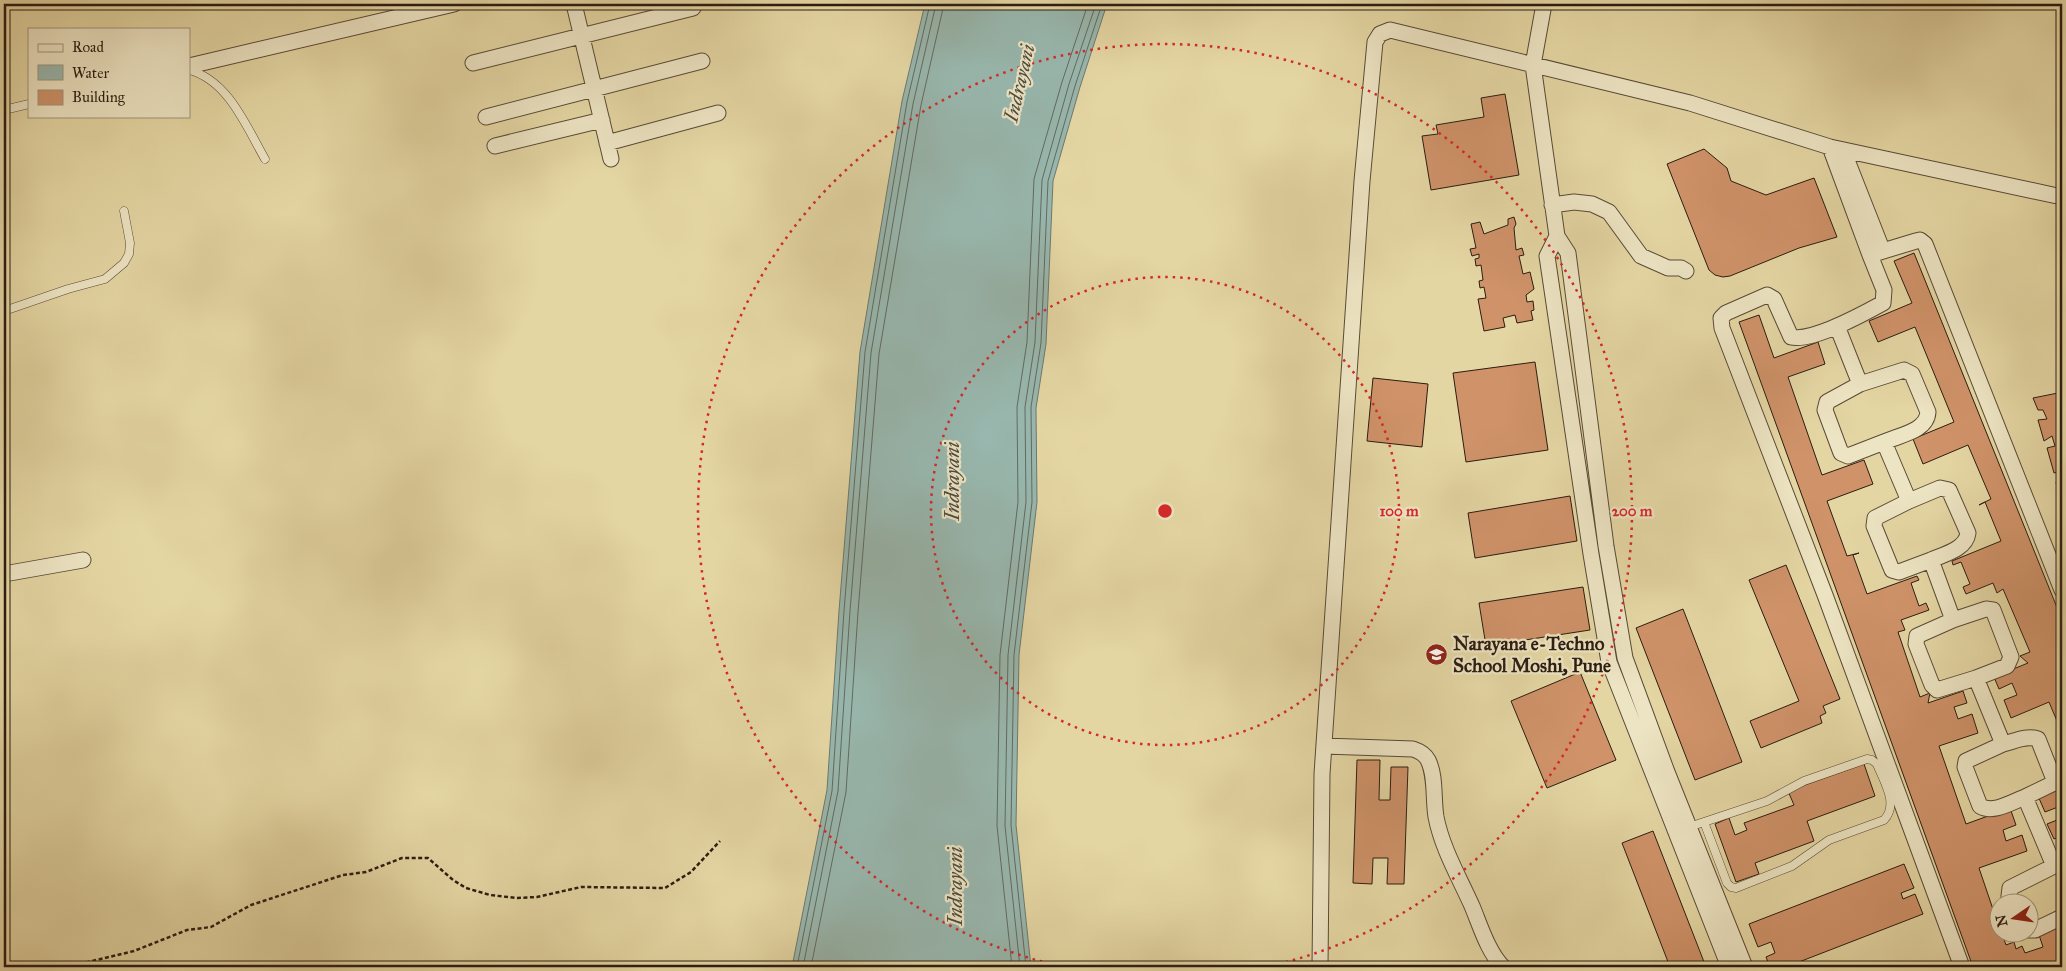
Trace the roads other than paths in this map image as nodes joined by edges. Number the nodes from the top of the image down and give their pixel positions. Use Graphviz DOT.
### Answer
graph roads {
  1 [pos="454,4"];
  2 [pos="574,4"];
  3 [pos="1544,4"];
  4 [pos="693,8"];
  5 [pos="582,36"];
  6 [pos="702,61"];
  7 [pos="473,63"];
  8 [pos="1533,65"];
  9 [pos="190,68"];
  10 [pos="190,68"];
  11 [pos="595,89"];
  12 [pos="28,104"];
  13 [pos="4,110"];
  14 [pos="718,113"];
  15 [pos="486,117"];
  16 [pos="602,120"];
  17 [pos="608,143"];
  18 [pos="495,146"];
  19 [pos="1836,148"];
  20 [pos="265,158"];
  21 [pos="611,159"];
  22 [pos="2062,197"];
  23 [pos="1552,205"];
  24 [pos="124,210"];
  25 [pos="1557,236"];
  26 [pos="1875,250"];
  27 [pos="1686,271"];
  28 [pos="4,312"];
  29 [pos="1837,326"];
  30 [pos="1581,355"];
  31 [pos="1562,358"];
  32 [pos="1860,384"];
  33 [pos="1884,442"];
  34 [pos="1909,501"];
  35 [pos="83,560"];
  36 [pos="1931,560"];
  37 [pos="4,574"];
  38 [pos="2062,590"];
  39 [pos="1617,614"];
  40 [pos="1601,615"];
  41 [pos="1953,620"];
  42 [pos="1976,678"];
  43 [pos="2003,744"];
  44 [pos="1324,746"];
  45 [pos="1661,775"];
  46 [pos="2025,797"];
  47 [pos="1704,822"];
  48 [pos="1689,827"];
  49 [pos="2058,864"];
  50 [pos="2009,894"];
  51 [pos="2062,917"];
  52 [pos="2038,929"];
  53 [pos="1320,967"];
  54 [pos="1503,967"];
  55 [pos="1728,967"];
  56 [pos="1745,967"];
  57 [pos="1962,967"];
  1 -- 9 [label="street"];
  2 -- 5 [label="street"];
  3 -- 8 [label="street"];
  4 -- 5 [label="street"];
  5 -- 7 [label="street"];
  5 -- 11 [label="street"];
  6 -- 11 [label="street"];
  8 -- 19 [label="street"];
  8 -- 23 [label="street"];
  8 -- 44 [label="street"];
  10 -- 20 [label="lane"];
  11 -- 15 [label="street"];
  11 -- 16 [label="street"];
  12 -- 13 [label="lane"];
  14 -- 17 [label="street"];
  16 -- 17 [label="street"];
  16 -- 18 [label="street"];
  17 -- 21 [label="street"];
  19 -- 22 [label="street"];
  19 -- 26 [label="street"];
  23 -- 25 [label="street"];
  23 -- 27 [label="street"];
  24 -- 28 [label="lane"];
  25 -- 30 [label="street"];
  25 -- 31 [label="street"];
  26 -- 29 [label="street"];
  26 -- 38 [label="street"];
  29 -- 32 [label="street"];
  29 -- 57 [label="street"];
  30 -- 31 [label="street"];
  30 -- 39 [label="street"];
  31 -- 40 [label="street"];
  32 -- 33 [label="street"];
  32 -- 33 [label="street"];
  33 -- 34 [label="street"];
  34 -- 36 [label="street"];
  34 -- 36 [label="street"];
  35 -- 37 [label="street"];
  36 -- 41 [label="street"];
  39 -- 40 [label="street"];
  39 -- 45 [label="street"];
  40 -- 45 [label="street"];
  41 -- 42 [label="street"];
  41 -- 42 [label="street"];
  42 -- 43 [label="street"];
  43 -- 46 [label="street"];
  43 -- 46 [label="street"];
  44 -- 53 [label="street"];
  44 -- 54 [label="street"];
  45 -- 48 [label="street"];
  45 -- 55 [label="street"];
  46 -- 49 [label="street"];
  47 -- 47 [label="lane"];
  47 -- 48 [label="lane"];
  48 -- 56 [label="street"];
  49 -- 50 [label="street"];
  51 -- 52 [label="street"];
}
